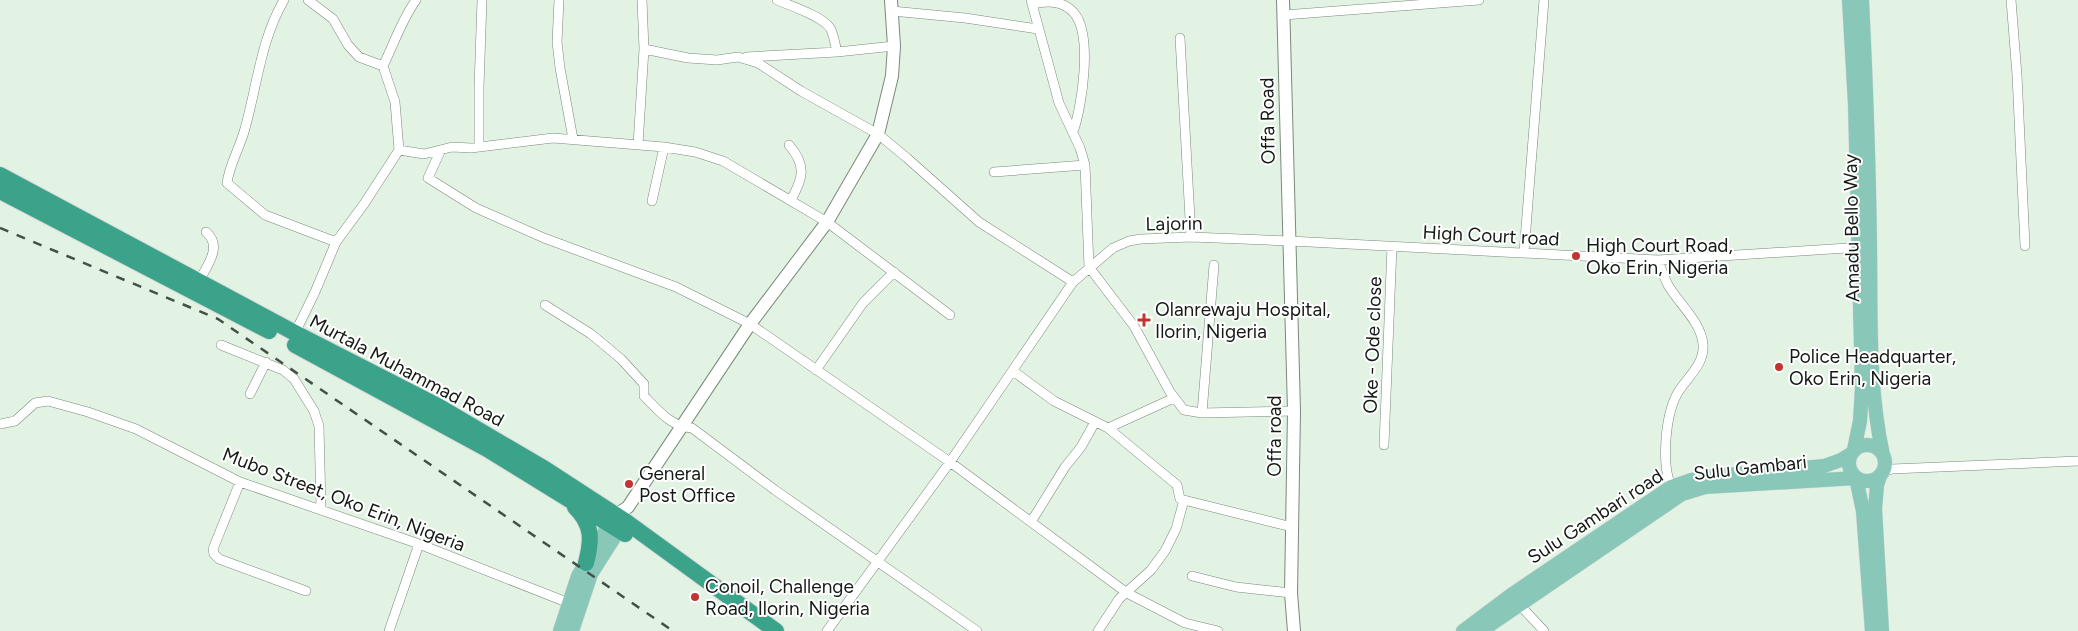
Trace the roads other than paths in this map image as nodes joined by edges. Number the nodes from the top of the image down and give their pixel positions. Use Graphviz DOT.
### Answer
graph roads {
  1 [pos="284,0"];
  2 [pos="308,0"];
  3 [pos="416,0"];
  4 [pos="482,0"];
  5 [pos="559,0"];
  6 [pos="642,0"];
  7 [pos="777,0"];
  8 [pos="1283,0"];
  9 [pos="1479,0"];
  10 [pos="1544,0"];
  11 [pos="1849,0"];
  12 [pos="1862,0"];
  13 [pos="2011,0"];
  14 [pos="1031,2"];
  15 [pos="892,6"];
  16 [pos="1284,15"];
  17 [pos="1038,29"];
  18 [pos="1180,38"];
  19 [pos="894,46"];
  20 [pos="644,50"];
  21 [pos="837,52"];
  22 [pos="738,57"];
  23 [pos="383,66"];
  24 [pos="1073,132"];
  25 [pos="878,134"];
  26 [pos="573,139"];
  27 [pos="638,145"];
  28 [pos="789,145"];
  29 [pos="479,147"];
  30 [pos="664,147"];
  31 [pos="399,150"];
  32 [pos="440,152"];
  33 [pos="1085,165"];
  34 [pos="994,172"];
  35 [pos="0,175"];
  36 [pos="0,192"];
  37 [pos="791,200"];
  38 [pos="652,201"];
  39 [pos="827,222"];
  40 [pos="206,232"];
  41 [pos="1191,238"];
  42 [pos="1290,240"];
  43 [pos="336,242"];
  44 [pos="1392,246"];
  45 [pos="2025,246"];
  46 [pos="1865,247"];
  47 [pos="1524,253"];
  48 [pos="1658,260"];
  49 [pos="1214,265"];
  50 [pos="1089,267"];
  51 [pos="894,272"];
  52 [pos="199,281"];
  53 [pos="1073,282"];
  54 [pos="545,305"];
  55 [pos="950,314"];
  56 [pos="750,324"];
  57 [pos="295,333"];
  58 [pos="221,345"];
  59 [pos="266,362"];
  60 [pos="816,370"];
  61 [pos="1013,370"];
  62 [pos="250,394"];
  63 [pos="1174,398"];
  64 [pos="1294,411"];
  65 [pos="1202,413"];
  66 [pos="1095,422"];
  67 [pos="0,424"];
  68 [pos="680,427"];
  69 [pos="1108,428"];
  70 [pos="1384,445"];
  71 [pos="1852,452"];
  72 [pos="2078,461"];
  73 [pos="950,462"];
  74 [pos="1883,466"];
  75 [pos="1856,478"];
  76 [pos="240,482"];
  77 [pos="1674,492"];
  78 [pos="563,495"];
  79 [pos="1184,500"];
  80 [pos="321,508"];
  81 [pos="620,519"];
  82 [pos="1031,522"];
  83 [pos="1292,527"];
  84 [pos="419,544"];
  85 [pos="878,561"];
  86 [pos="586,563"];
  87 [pos="1192,576"];
  88 [pos="306,591"];
  89 [pos="1127,593"];
  90 [pos="1290,593"];
  91 [pos="1515,599"];
  92 [pos="570,603"];
  93 [pos="389,631"];
  94 [pos="560,631"];
  95 [pos="572,631"];
  96 [pos="761,631"];
  97 [pos="776,631"];
  98 [pos="826,631"];
  99 [pos="978,631"];
  100 [pos="1098,631"];
  101 [pos="1218,631"];
  102 [pos="1294,631"];
  103 [pos="1463,631"];
  104 [pos="1481,631"];
  105 [pos="1544,631"];
  106 [pos="1872,631"];
  107 [pos="1882,631"];
  1 -- 43 [label="street"];
  2 -- 23 [label="street"];
  3 -- 23 [label="street"];
  4 -- 29 [label="street"];
  5 -- 26 [label="street"];
  6 -- 20 [label="street"];
  7 -- 21 [label="street"];
  8 -- 16 [label="street, Offa Road"];
  9 -- 16 [label="street"];
  10 -- 47 [label="street"];
  11 -- 46 [label="main road, Amadu Bello Way"];
  12 -- 46 [label="main road, Amadu Bello Way"];
  13 -- 45 [label="street"];
  14 -- 17 [label="street"];
  14 -- 24 [label="street"];
  15 -- 17 [label="street"];
  15 -- 19 [label="street"];
  16 -- 42 [label="street, Offa Road"];
  17 -- 24 [label="street"];
  18 -- 41 [label="street"];
  19 -- 21 [label="street"];
  19 -- 25 [label="street"];
  20 -- 22 [label="street"];
  20 -- 27 [label="street"];
  21 -- 22 [label="street"];
  22 -- 25 [label="street"];
  23 -- 31 [label="street"];
  24 -- 33 [label="street"];
  25 -- 39 [label="street"];
  25 -- 53 [label="street"];
  26 -- 27 [label="street"];
  26 -- 29 [label="street"];
  27 -- 30 [label="street"];
  28 -- 37 [label="street"];
  29 -- 32 [label="street"];
  30 -- 37 [label="street"];
  30 -- 38 [label="street"];
  31 -- 32 [label="street"];
  31 -- 43 [label="street"];
  32 -- 56 [label="street"];
  33 -- 34 [label="street"];
  33 -- 50 [label="street"];
  35 -- 52 [label="highway, Murtala Muhammad Road"];
  36 -- 78 [label="highway, Murtala Muhammad Road"];
  37 -- 39 [label="street"];
  39 -- 51 [label="street"];
  39 -- 56 [label="street"];
  40 -- 52 [label="street"];
  41 -- 42 [label="street, Lajorin"];
  41 -- 50 [label="street, Lajorin"];
  42 -- 44 [label="street, High Court road"];
  42 -- 64 [label="street, Offa road"];
  43 -- 57 [label="street"];
  44 -- 47 [label="street, High Court road"];
  44 -- 70 [label="street, Oke - Ode close"];
  46 -- 48 [label="street, High Court road"];
  46 -- 71 [label="main road, Amadu Bello Way"];
  46 -- 74 [label="main road, Amadu Bello Way"];
  47 -- 48 [label="street, High Court road"];
  48 -- 77 [label="street"];
  49 -- 65 [label="street"];
  50 -- 53 [label="street, Lajorin"];
  50 -- 63 [label="street"];
  51 -- 55 [label="street"];
  51 -- 60 [label="street"];
  52 -- 57 [label="highway, Murtala Muhammad Road"];
  53 -- 61 [label="street, Lajorin"];
  54 -- 68 [label="street"];
  56 -- 60 [label="street"];
  56 -- 68 [label="street"];
  57 -- 81 [label="highway, Murtala Muhammad Road"];
  58 -- 59 [label="street"];
  59 -- 62 [label="street"];
  59 -- 80 [label="street"];
  60 -- 73 [label="street"];
  61 -- 66 [label="street"];
  61 -- 73 [label="street, Lajorin"];
  63 -- 65 [label="street"];
  63 -- 69 [label="street"];
  64 -- 65 [label="street"];
  64 -- 83 [label="street, Offa road"];
  66 -- 69 [label="street"];
  66 -- 82 [label="street"];
  67 -- 76 [label="street, Mubo Street, Oko Erin, Nigeria"];
  68 -- 81 [label="street"];
  68 -- 85 [label="street"];
  69 -- 79 [label="street"];
  71 -- 74 [label="main road"];
  71 -- 75 [label="main road"];
  71 -- 77 [label="main road, Sulu Gambari road"];
  72 -- 74 [label="street"];
  73 -- 82 [label="street"];
  73 -- 85 [label="street, Lajorin"];
  74 -- 75 [label="main road"];
  74 -- 107 [label="main road"];
  75 -- 77 [label="main road, Sulu Gambari"];
  75 -- 106 [label="main road"];
  76 -- 80 [label="street, Mubo Street, Oko Erin, Nigeria"];
  76 -- 88 [label="street"];
  77 -- 91 [label="main road, Sulu Gambari road"];
  78 -- 81 [label="highway, Murtala Muhammad Road"];
  78 -- 86 [label="highway"];
  79 -- 83 [label="street"];
  79 -- 89 [label="street"];
  80 -- 84 [label="street, Mubo Street, Oko Erin, Nigeria"];
  81 -- 86 [label="main road"];
  81 -- 95 [label="main road"];
  81 -- 96 [label="highway, Murtala Muhammad Road"];
  81 -- 97 [label="highway, Murtala Muhammad Road"];
  82 -- 89 [label="street"];
  83 -- 90 [label="street, Offa road"];
  84 -- 92 [label="street, Mubo Street, Oko Erin, Nigeria"];
  84 -- 93 [label="street"];
  85 -- 98 [label="street, Lajorin"];
  85 -- 99 [label="street"];
  86 -- 92 [label="main road"];
  87 -- 90 [label="street"];
  89 -- 100 [label="street"];
  89 -- 101 [label="street"];
  90 -- 102 [label="street, Offa road"];
  91 -- 103 [label="main road, Sulu Gambari road"];
  91 -- 104 [label="main road"];
  91 -- 105 [label="street"];
  92 -- 94 [label="main road"];
}
